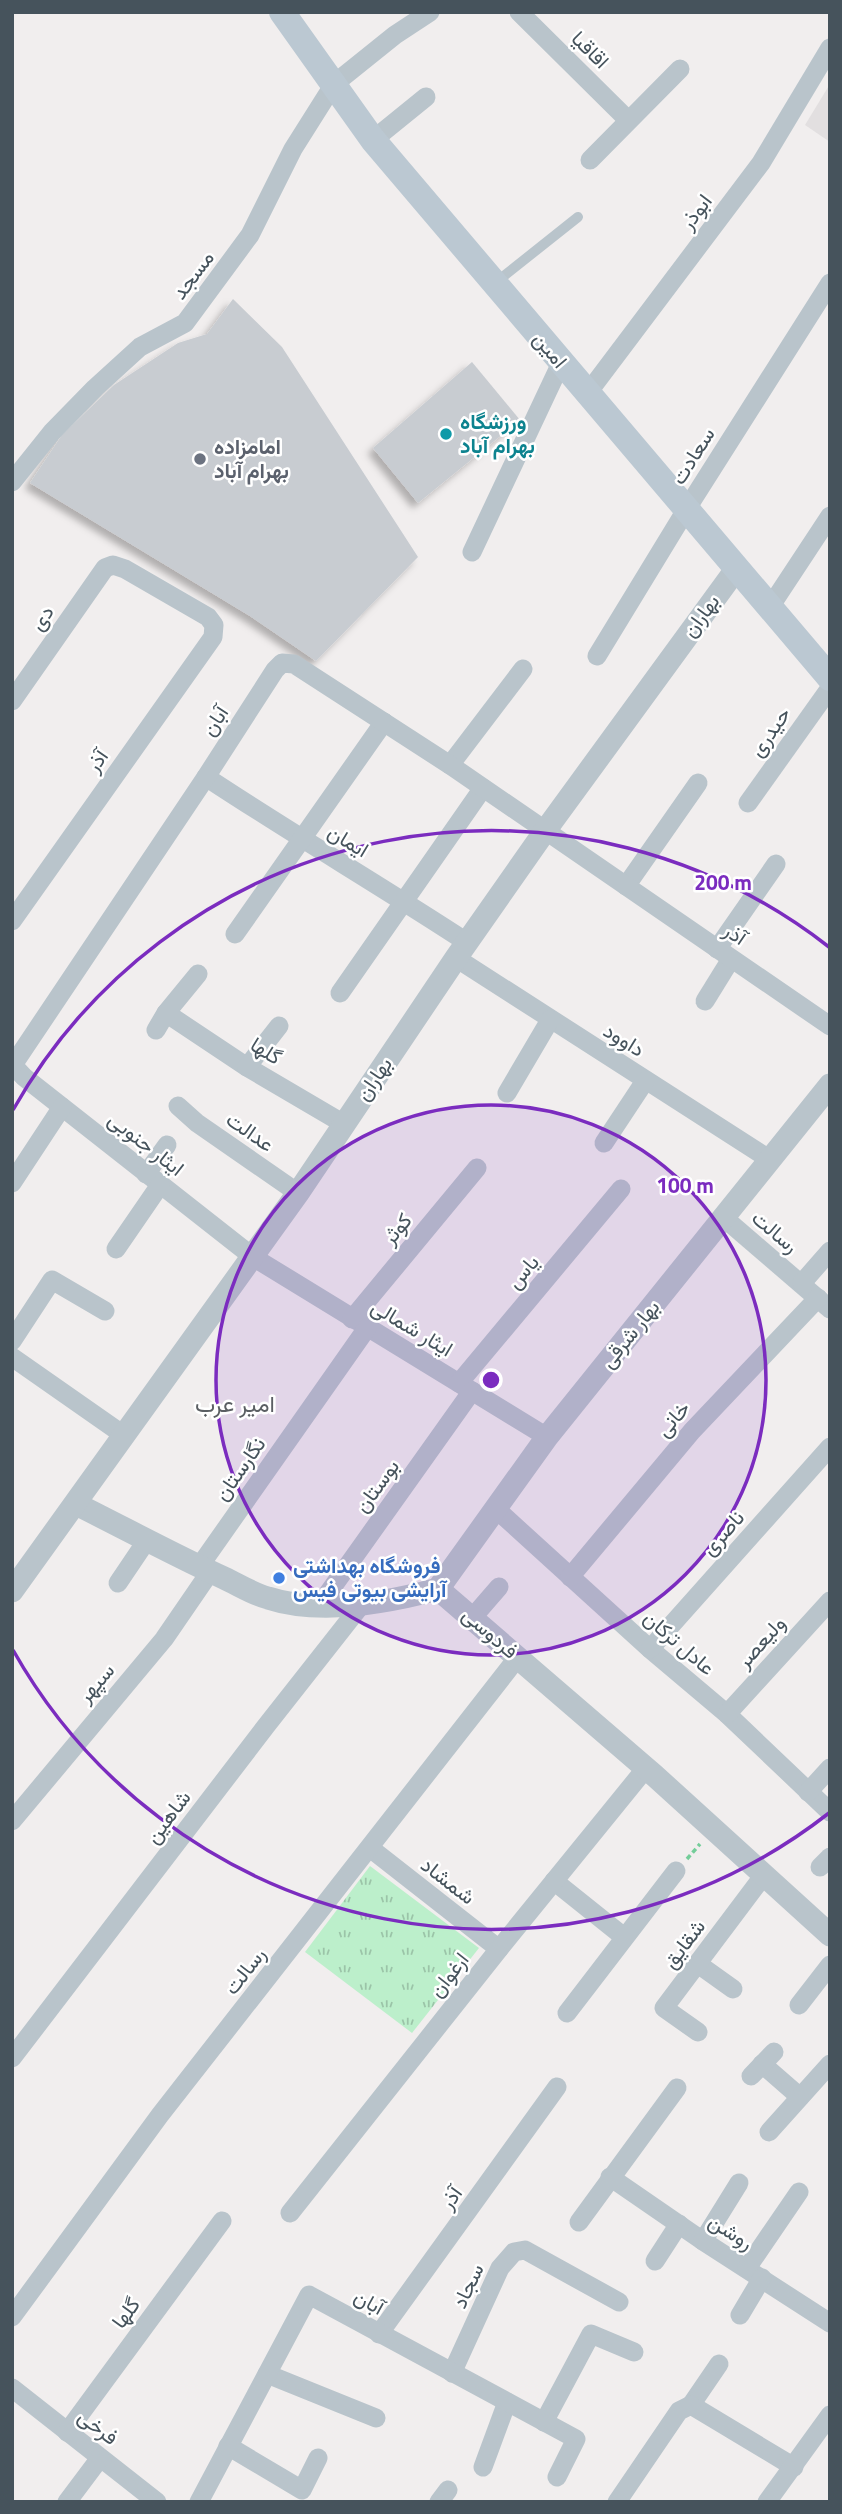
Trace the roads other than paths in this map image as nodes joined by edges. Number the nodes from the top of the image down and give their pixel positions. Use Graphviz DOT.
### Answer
graph roads {
  1 [pos="282,12"];
  2 [pos="430,12"];
  3 [pos="519,12"];
  4 [pos="830,48"];
  5 [pos="680,69"];
  6 [pos="334,84"];
  7 [pos="426,97"];
  8 [pos="628,120"];
  9 [pos="373,140"];
  10 [pos="590,160"];
  11 [pos="578,217"];
  12 [pos="830,283"];
  13 [pos="494,284"];
  14 [pos="561,363"];
  15 [pos="587,394"];
  16 [pos="12,482"];
  17 [pos="686,510"];
  18 [pos="830,516"];
  19 [pos="472,552"];
  20 [pos="113,565"];
  21 [pos="737,568"];
  22 [pos="770,607"];
  23 [pos="597,656"];
  24 [pos="523,669"];
  25 [pos="830,678"];
  26 [pos="830,688"];
  27 [pos="12,701"];
  28 [pos="384,722"];
  29 [pos="450,765"];
  30 [pos="206,777"];
  31 [pos="698,783"];
  32 [pos="483,788"];
  33 [pos="748,803"];
  34 [pos="545,831"];
  35 [pos="302,841"];
  36 [pos="776,864"];
  37 [pos="626,886"];
  38 [pos="404,901"];
  39 [pos="12,921"];
  40 [pos="235,933"];
  41 [pos="462,950"];
  42 [pos="724,954"];
  43 [pos="198,974"];
  44 [pos="340,993"];
  45 [pos="705,1000"];
  46 [pos="166,1013"];
  47 [pos="550,1020"];
  48 [pos="279,1026"];
  49 [pos="830,1026"];
  50 [pos="156,1030"];
  51 [pos="12,1065"];
  52 [pos="247,1067"];
  53 [pos="645,1081"];
  54 [pos="830,1085"];
  55 [pos="507,1093"];
  56 [pos="178,1106"];
  57 [pos="62,1107"];
  58 [pos="344,1124"];
  59 [pos="604,1143"];
  60 [pos="167,1146"];
  61 [pos="769,1159"];
  62 [pos="477,1168"];
  63 [pos="153,1180"];
  64 [pos="12,1183"];
  65 [pos="621,1189"];
  66 [pos="299,1193"];
  67 [pos="723,1217"];
  68 [pos="116,1249"];
  69 [pos="830,1251"];
  70 [pos="253,1257"];
  71 [pos="802,1283"];
  72 [pos="824,1303"];
  73 [pos="105,1311"];
  74 [pos="360,1324"];
  75 [pos="12,1341"];
  76 [pos="12,1357"];
  77 [pos="466,1387"];
  78 [pos="125,1436"];
  79 [pos="547,1437"];
  80 [pos="830,1447"];
  81 [pos="76,1504"];
  82 [pos="496,1509"];
  83 [pos="147,1540"];
  84 [pos="204,1569"];
  85 [pos="570,1577"];
  86 [pos="118,1583"];
  87 [pos="499,1587"];
  88 [pos="438,1589"];
  89 [pos="12,1591"];
  90 [pos="830,1601"];
  91 [pos="362,1604"];
  92 [pos="319,1606"];
  93 [pos="473,1617"];
  94 [pos="650,1649"];
  95 [pos="518,1657"];
  96 [pos="727,1714"];
  97 [pos="646,1769"];
  98 [pos="830,1769"];
  99 [pos="808,1792"];
  100 [pos="830,1812"];
  101 [pos="12,1822"];
  102 [pos="370,1848"];
  103 [pos="676,1871"];
  104 [pos="764,1875"];
  105 [pos="554,1881"];
  106 [pos="830,1935"];
  107 [pos="624,1937"];
  108 [pos="499,1949"];
  109 [pos="698,1964"];
  110 [pos="830,1965"];
  111 [pos="733,1989"];
  112 [pos="799,2005"];
  113 [pos="567,2013"];
  114 [pos="698,2032"];
  115 [pos="12,2059"];
  116 [pos="762,2064"];
  117 [pos="830,2064"];
  118 [pos="557,2087"];
  119 [pos="677,2088"];
  120 [pos="800,2097"];
  121 [pos="769,2132"];
  122 [pos="610,2177"];
  123 [pos="739,2183"];
  124 [pos="799,2192"];
  125 [pos="290,2213"];
  126 [pos="222,2221"];
  127 [pos="579,2222"];
  128 [pos="679,2224"];
  129 [pos="703,2241"];
  130 [pos="655,2261"];
  131 [pos="754,2273"];
  132 [pos="619,2302"];
  133 [pos="740,2315"];
  134 [pos="12,2317"];
  135 [pos="828,2317"];
  136 [pos="379,2334"];
  137 [pos="634,2352"];
  138 [pos="719,2364"];
  139 [pos="452,2373"];
  140 [pos="267,2374"];
  141 [pos="12,2388"];
  142 [pos="508,2402"];
  143 [pos="691,2405"];
  144 [pos="830,2415"];
  145 [pos="376,2418"];
  146 [pos="544,2422"];
  147 [pos="67,2432"];
  148 [pos="228,2446"];
  149 [pos="100,2458"];
  150 [pos="318,2458"];
  151 [pos="483,2467"];
  152 [pos="794,2467"];
  153 [pos="557,2477"];
  154 [pos="67,2502"];
  155 [pos="157,2502"];
  156 [pos="198,2502"];
  157 [pos="617,2502"];
  158 [pos="767,2502"];
  1 -- 6 [label="main road, امین"];
  2 -- 6 [label="street, مسجد"];
  3 -- 8 [label="street, اقاقیا"];
  4 -- 15 [label="street, ابوذر"];
  5 -- 8 [label="street"];
  6 -- 9 [label="main road, امین"];
  6 -- 16 [label="street, مسجد"];
  7 -- 9 [label="street"];
  8 -- 10 [label="street"];
  9 -- 13 [label="main road, امین"];
  11 -- 13 [label="lane"];
  12 -- 17 [label="street, سعادت"];
  13 -- 14 [label="main road, امین"];
  14 -- 15 [label="main road, امین"];
  14 -- 19 [label="street"];
  15 -- 17 [label="main road, امین"];
  17 -- 21 [label="main road, امین"];
  17 -- 23 [label="street, سعادت"];
  18 -- 22 [label="street"];
  20 -- 27 [label="street, دی"];
  20 -- 39 [label="street, آذر"];
  21 -- 22 [label="main road, امین"];
  21 -- 34 [label="street, بهاران"];
  22 -- 25 [label="main road, امین"];
  24 -- 29 [label="street"];
  26 -- 33 [label="street, حیدری"];
  28 -- 29 [label="street, آبان"];
  28 -- 30 [label="street, آبان"];
  28 -- 35 [label="street"];
  29 -- 32 [label="street, آبان"];
  30 -- 35 [label="street, ایمان"];
  30 -- 51 [label="street, آبان"];
  31 -- 37 [label="street"];
  32 -- 34 [label="street, آبان"];
  32 -- 38 [label="street"];
  34 -- 37 [label="street, آذر"];
  34 -- 41 [label="street, بهاران"];
  35 -- 38 [label="street, ایمان"];
  35 -- 40 [label="street"];
  36 -- 42 [label="street"];
  37 -- 42 [label="street, آذر"];
  38 -- 41 [label="street, ایمان"];
  38 -- 44 [label="street"];
  41 -- 47 [label="street, داوود"];
  41 -- 58 [label="street, بهاران"];
  42 -- 45 [label="street"];
  42 -- 49 [label="street, آذر"];
  43 -- 46 [label="street"];
  46 -- 50 [label="street"];
  46 -- 52 [label="street, گلها"];
  47 -- 53 [label="street, داوود"];
  47 -- 55 [label="street"];
  48 -- 52 [label="street"];
  51 -- 57 [label="street, ایثار جنوبی"];
  52 -- 58 [label="street, گلها"];
  53 -- 59 [label="street"];
  53 -- 61 [label="street, داوود"];
  54 -- 61 [label="street, بهار شرقی"];
  56 -- 66 [label="street, عدالت"];
  57 -- 63 [label="street, ایثار جنوبی"];
  57 -- 64 [label="street"];
  58 -- 66 [label="street, بهاران"];
  60 -- 63 [label="street"];
  61 -- 67 [label="street, بهار شرقی"];
  62 -- 74 [label="street, کوثر"];
  63 -- 68 [label="street"];
  63 -- 70 [label="street, ایثار جنوبی"];
  65 -- 77 [label="street, یاس"];
  66 -- 70 [label="street, بهاران"];
  67 -- 71 [label="street, رسالت"];
  67 -- 79 [label="street, بهار شرقی"];
  69 -- 71 [label="street"];
  70 -- 74 [label="street, ایثار شمالی"];
  70 -- 78 [label="street, بهاران"];
  71 -- 72 [label="street, رسالت"];
  72 -- 85 [label="street, خانی"];
  73 -- 75 [label="street"];
  74 -- 77 [label="street, ایثار شمالی"];
  74 -- 84 [label="street, نگارستان"];
  76 -- 78 [label="street"];
  77 -- 79 [label="street, ایثار شمالی"];
  77 -- 92 [label="street, بوستان"];
  78 -- 81 [label="street, بهاران"];
  79 -- 82 [label="street, بهار شرقی"];
  80 -- 94 [label="street, ناصری"];
  81 -- 83 [label="street"];
  81 -- 89 [label="street, بهاران"];
  82 -- 85 [label="street, عادل ترکان"];
  82 -- 88 [label="street, بهار شرقی"];
  83 -- 84 [label="street"];
  83 -- 86 [label="street"];
  84 -- 92 [label="street"];
  84 -- 101 [label="street, سپهر"];
  85 -- 94 [label="street, عادل ترکان"];
  87 -- 93 [label="street"];
  88 -- 91 [label="street"];
  88 -- 93 [label="street, فردوسی"];
  90 -- 96 [label="street, ولیعصر"];
  91 -- 92 [label="street"];
  91 -- 115 [label="street, شاهین"];
  93 -- 95 [label="street, فردوسی"];
  94 -- 96 [label="street, عادل ترکان"];
  95 -- 97 [label="street, فردوسی"];
  95 -- 102 [label="street, رسالت"];
  96 -- 99 [label="street, عادل ترکان"];
  97 -- 104 [label="street, فردوسی"];
  97 -- 105 [label="street, ارغوان"];
  98 -- 99 [label="street"];
  99 -- 100 [label="street, عادل ترکان"];
  102 -- 108 [label="street, شمشاد"];
  102 -- 134 [label="street, رسالت"];
  103 -- 107 [label="street"];
  104 -- 106 [label="street, فردوسی"];
  104 -- 109 [label="street, شقایق"];
  105 -- 107 [label="street"];
  105 -- 108 [label="street, ارغوان"];
  107 -- 113 [label="street"];
  108 -- 125 [label="street, ارغوان"];
  109 -- 111 [label="street"];
  109 -- 114 [label="street, شقایق"];
  110 -- 112 [label="street"];
  116 -- 120 [label="street"];
  117 -- 120 [label="street"];
  118 -- 136 [label="street, آذر"];
  119 -- 122 [label="street"];
  120 -- 121 [label="street"];
  122 -- 127 [label="street"];
  122 -- 128 [label="street, روشن"];
  123 -- 129 [label="street"];
  124 -- 131 [label="street"];
  126 -- 147 [label="street, گلها"];
  128 -- 129 [label="street, روشن"];
  128 -- 130 [label="street"];
  129 -- 131 [label="street, روشن"];
  131 -- 133 [label="street"];
  131 -- 135 [label="street, روشن"];
  132 -- 139 [label="street, سجاد"];
  136 -- 139 [label="street, آبان"];
  136 -- 140 [label="street, آبان"];
  137 -- 146 [label="street"];
  138 -- 143 [label="street"];
  139 -- 142 [label="street, آبان"];
  140 -- 145 [label="street"];
  140 -- 148 [label="street, آبان"];
  141 -- 147 [label="street, فرخی"];
  142 -- 146 [label="street, آبان"];
  142 -- 151 [label="street"];
  143 -- 152 [label="street"];
  143 -- 157 [label="street"];
  144 -- 152 [label="street"];
  146 -- 153 [label="street, آبان"];
  147 -- 149 [label="street, فرخی"];
  148 -- 150 [label="street"];
  148 -- 156 [label="street, آبان"];
  149 -- 154 [label="street"];
  149 -- 155 [label="street, فرخی"];
  152 -- 158 [label="street"];
}
